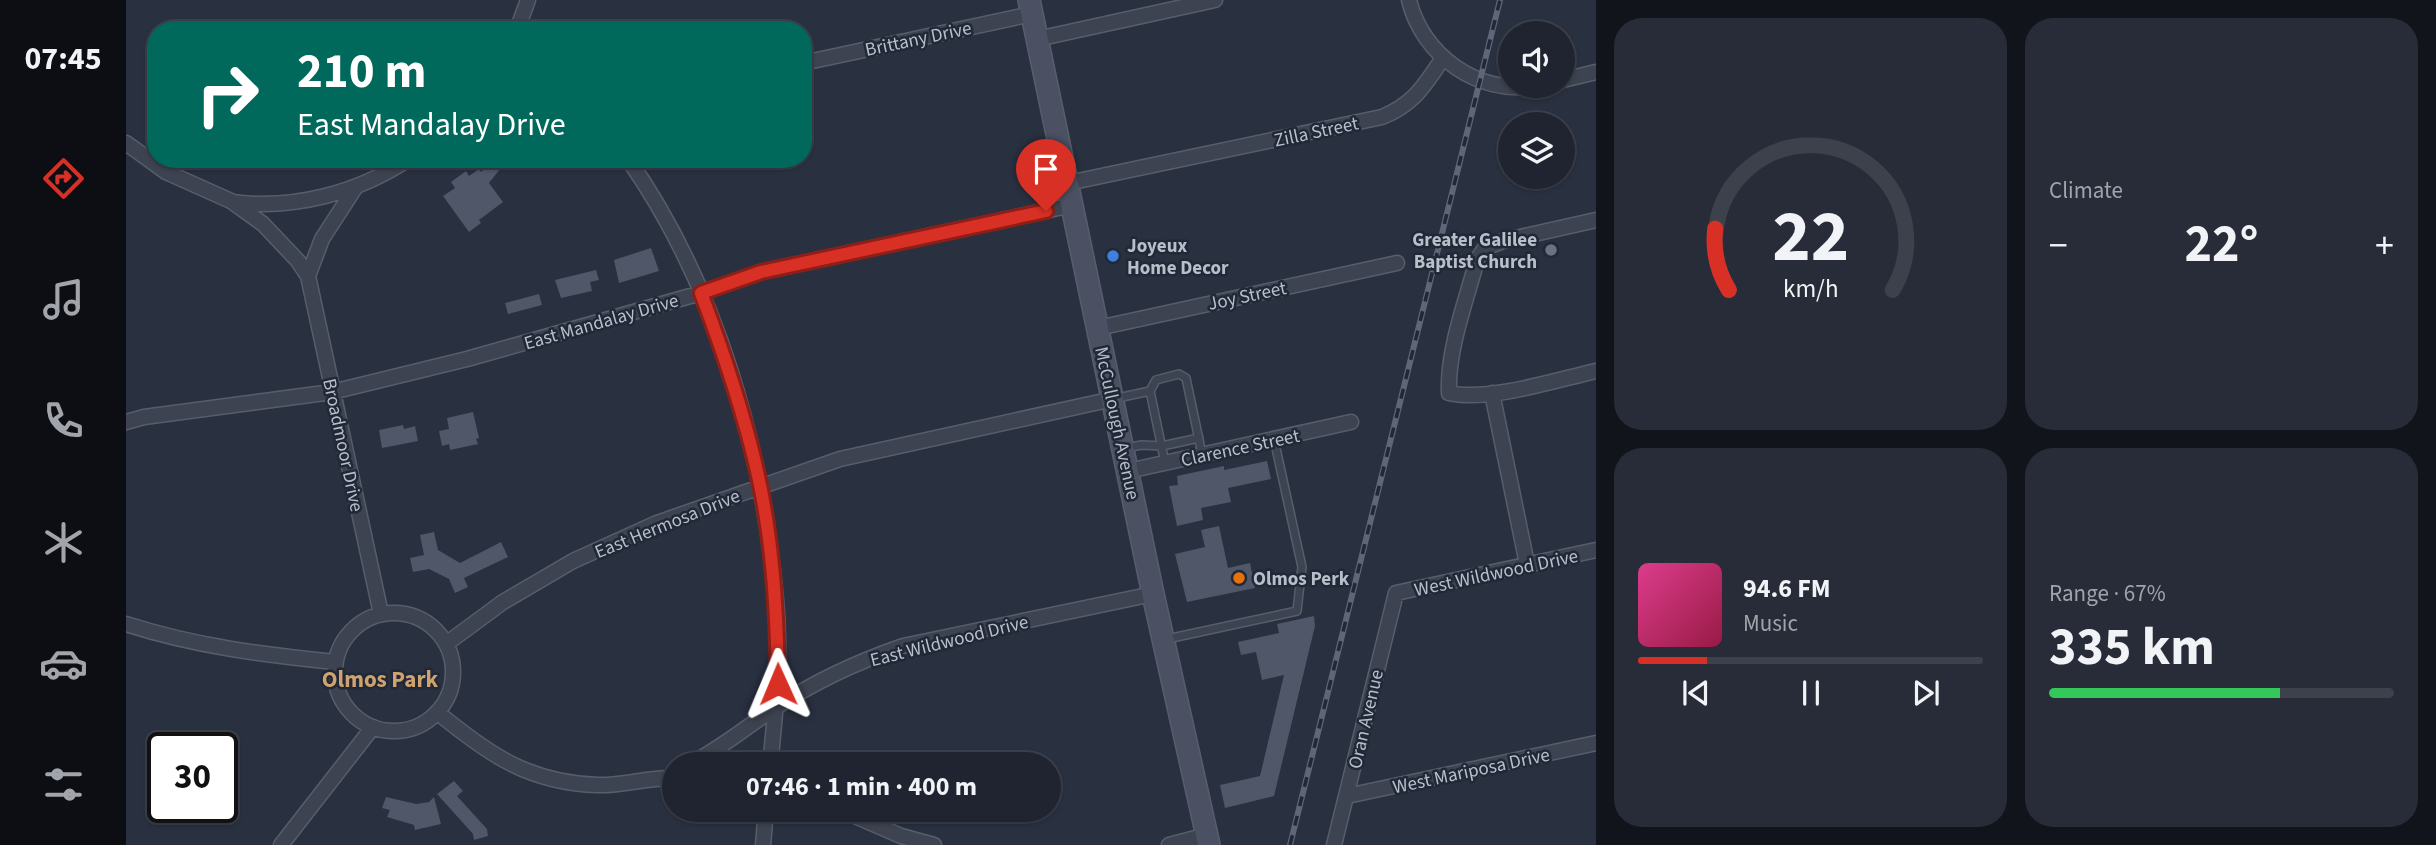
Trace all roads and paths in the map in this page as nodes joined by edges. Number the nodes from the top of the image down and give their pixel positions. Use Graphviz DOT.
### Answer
graph roads {
  1 [pos="528,0"];
  2 [pos="1216,0"];
  3 [pos="1409,0"];
  4 [pos="1031,7"];
  5 [pos="520,21"];
  6 [pos="1037,39"];
  7 [pos="1443,58"];
  8 [pos="812,61"];
  9 [pos="1596,72"];
  10 [pos="1575,77"];
  11 [pos="1498,85"];
  12 [pos="126,143"];
  13 [pos="147,158"];
  14 [pos="160,168"];
  15 [pos="392,168"];
  16 [pos="633,168"];
  17 [pos="1068,183"];
  18 [pos="355,188"];
  19 [pos="231,201"];
  20 [pos="1072,205"];
  21 [pos="1596,220"];
  22 [pos="1397,263"];
  23 [pos="308,276"];
  24 [pos="701,293"];
  25 [pos="1098,328"];
  26 [pos="1596,372"];
  27 [pos="1150,391"];
  28 [pos="332,392"];
  29 [pos="1492,393"];
  30 [pos="1112,399"];
  31 [pos="126,422"];
  32 [pos="1351,422"];
  33 [pos="1199,438"];
  34 [pos="1275,439"];
  35 [pos="1162,446"];
  36 [pos="1123,449"];
  37 [pos="1203,455"];
  38 [pos="1166,463"];
  39 [pos="1128,471"];
  40 [pos="760,486"];
  41 [pos="1596,550"];
  42 [pos="1527,564"];
  43 [pos="1396,593"];
  44 [pos="1153,594"];
  45 [pos="381,614"];
  46 [pos="126,624"];
  47 [pos="1164,639"];
  48 [pos="446,644"];
  49 [pos="335,662"];
  50 [pos="776,707"];
  51 [pos="437,712"];
  52 [pos="373,727"];
  53 [pos="1596,743"];
  54 [pos="710,752"];
  55 [pos="771,752"];
  56 [pos="662,779"];
  57 [pos="1347,796"];
  58 [pos="765,822"];
  59 [pos="869,822"];
  60 [pos="1208,840"];
  61 [pos="281,845"];
  62 [pos="762,845"];
  63 [pos="934,845"];
  64 [pos="1169,845"];
  65 [pos="1334,845"];
  1 -- 5 [label="street"];
  2 -- 6 [label="street"];
  3 -- 7 [label="street"];
  4 -- 6 [label="main road, McCullough Avenue"];
  4 -- 8 [label="street, Brittany Drive"];
  6 -- 17 [label="main road, McCullough Avenue"];
  7 -- 11 [label="street"];
  7 -- 17 [label="street, Zilla Street"];
  9 -- 10 [label="street"];
  12 -- 13 [label="street"];
  14 -- 19 [label="street"];
  15 -- 18 [label="street"];
  16 -- 24 [label="street"];
  17 -- 20 [label="main road, McCullough Avenue"];
  18 -- 19 [label="street"];
  18 -- 23 [label="street"];
  19 -- 23 [label="street, Broadmoor Drive"];
  20 -- 24 [label="street, East Mandalay Drive"];
  20 -- 25 [label="main road, McCullough Avenue"];
  21 -- 29 [label="street"];
  22 -- 25 [label="street, Joy Street"];
  23 -- 28 [label="street, Broadmoor Drive"];
  24 -- 28 [label="street, East Mandalay Drive"];
  24 -- 40 [label="street"];
  25 -- 30 [label="main road, McCullough Avenue"];
  26 -- 29 [label="street"];
  27 -- 30 [label="lane"];
  27 -- 33 [label="lane"];
  27 -- 35 [label="lane"];
  28 -- 31 [label="street, East Mandalay Drive"];
  28 -- 45 [label="street, Broadmoor Drive"];
  29 -- 42 [label="street"];
  30 -- 36 [label="main road, McCullough Avenue"];
  30 -- 40 [label="street, East Hermosa Drive"];
  32 -- 34 [label="street, Clarence Street"];
  33 -- 35 [label="lane"];
  33 -- 37 [label="lane"];
  34 -- 37 [label="street, Clarence Street"];
  34 -- 47 [label="lane"];
  35 -- 36 [label="lane"];
  35 -- 38 [label="lane"];
  36 -- 39 [label="main road, McCullough Avenue"];
  37 -- 38 [label="street, Clarence Street"];
  38 -- 39 [label="street, Clarence Street"];
  39 -- 44 [label="main road, McCullough Avenue"];
  40 -- 48 [label="street, East Hermosa Drive"];
  40 -- 50 [label="street"];
  41 -- 42 [label="street, West Wildwood Drive"];
  42 -- 43 [label="street, West Wildwood Drive"];
  43 -- 57 [label="street, Oran Avenue"];
  44 -- 47 [label="main road, McCullough Avenue"];
  44 -- 50 [label="street, East Wildwood Drive"];
  45 -- 48 [label="street"];
  45 -- 49 [label="street"];
  46 -- 49 [label="street"];
  47 -- 60 [label="main road, McCullough Avenue"];
  48 -- 51 [label="street"];
  49 -- 52 [label="street"];
  50 -- 54 [label="street, East Wildwood Drive"];
  50 -- 55 [label="street"];
  51 -- 52 [label="street"];
  51 -- 56 [label="street"];
  52 -- 61 [label="street"];
  53 -- 57 [label="street, West Mariposa Drive"];
  57 -- 65 [label="street, Oran Avenue"];
  58 -- 62 [label="street"];
  59 -- 63 [label="street"];
  60 -- 64 [label="street"];
}
